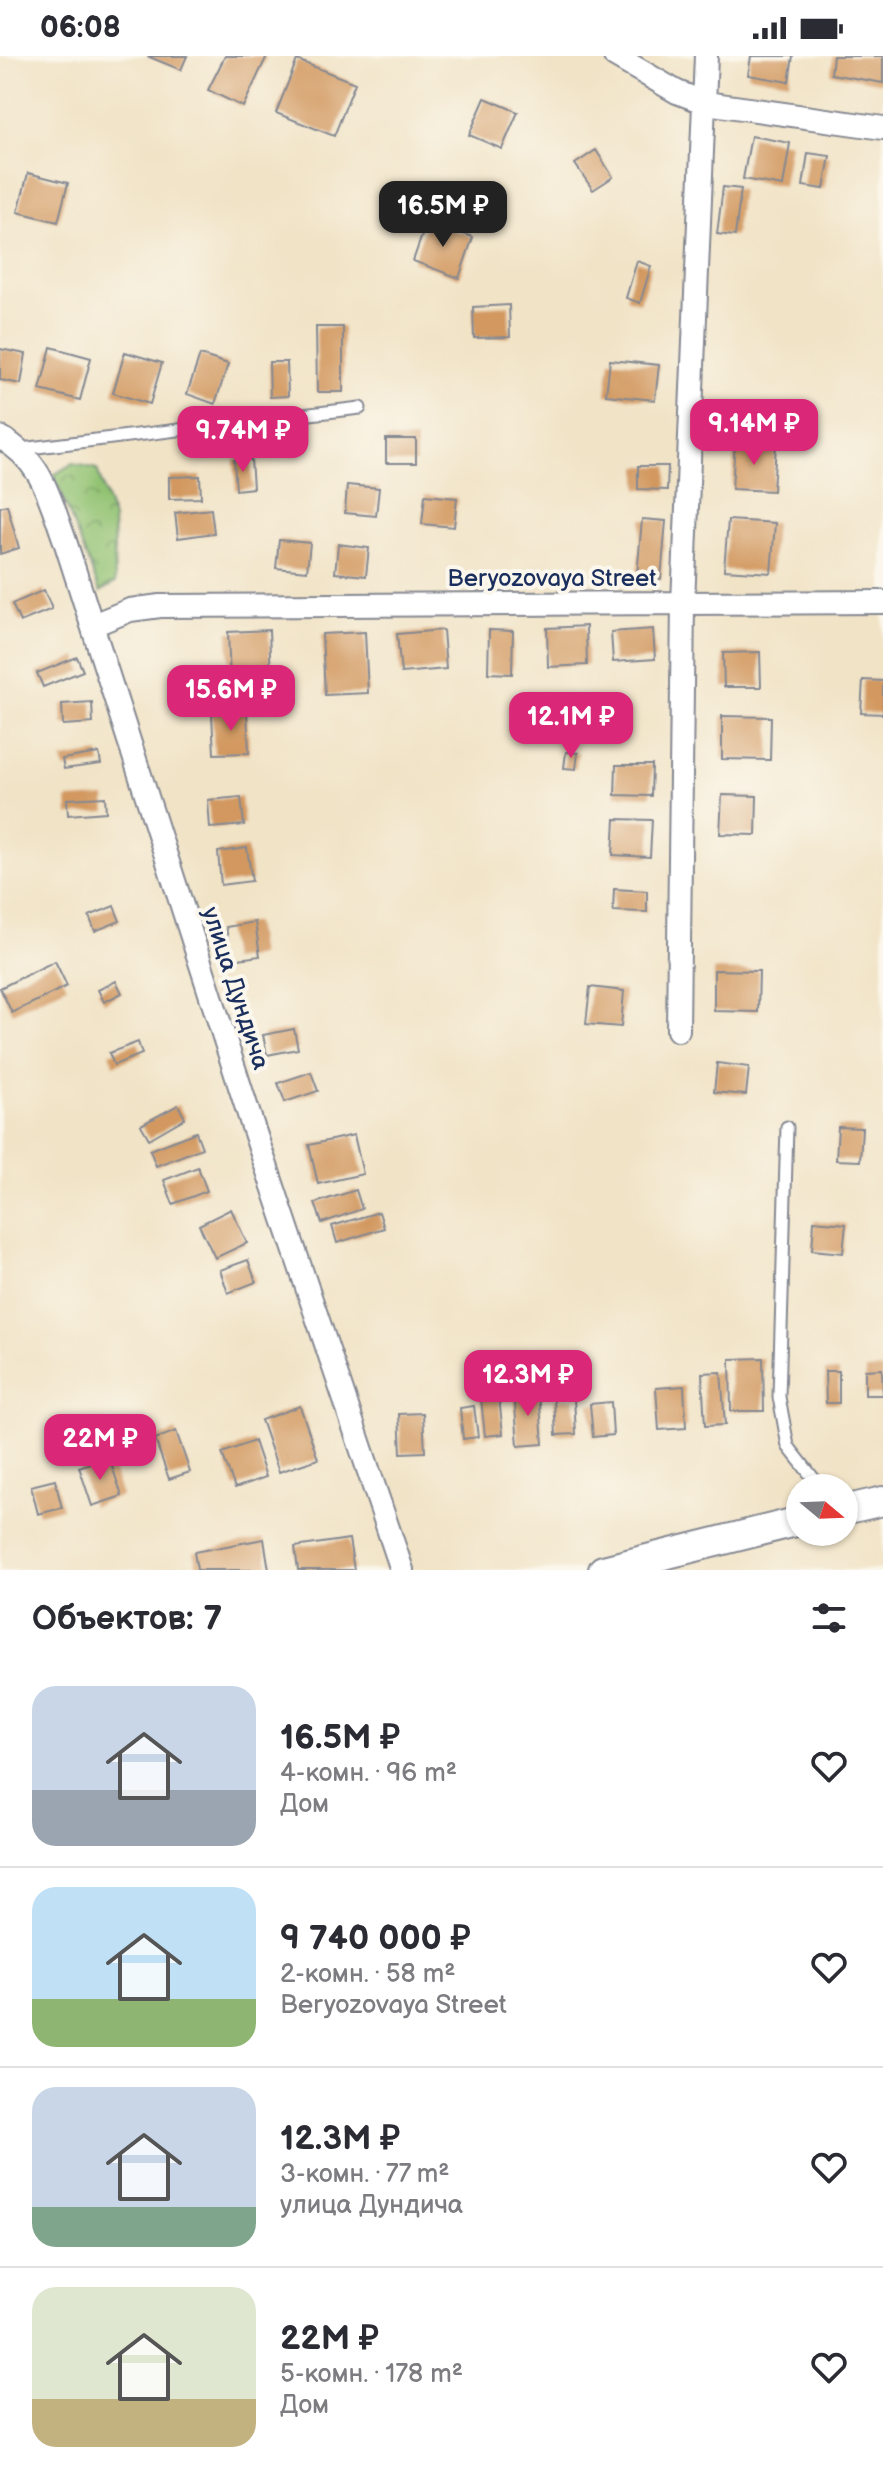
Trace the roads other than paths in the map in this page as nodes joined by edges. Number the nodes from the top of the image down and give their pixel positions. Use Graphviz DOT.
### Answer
graph roads {
  1 [pos="615,56"];
  2 [pos="706,56"];
  3 [pos="706,103"];
  4 [pos="883,128"];
  5 [pos="360,408"];
  6 [pos="0,437"];
  7 [pos="21,449"];
  8 [pos="883,602"];
  9 [pos="683,603"];
  10 [pos="93,625"];
  11 [pos="678,1030"];
  12 [pos="787,1127"];
  13 [pos="810,1474"];
  14 [pos="883,1501"];
  15 [pos="858,1507"];
  16 [pos="786,1524"];
  17 [pos="402,1570"];
  18 [pos="603,1570"];
  1 -- 3 [label="street"];
  2 -- 3 [label="street"];
  3 -- 4 [label="street"];
  3 -- 9 [label="street"];
  5 -- 7 [label="lane"];
  6 -- 7 [label="street, улица Дундича"];
  7 -- 10 [label="street, улица Дундича"];
  8 -- 9 [label="street"];
  9 -- 10 [label="street, Beryozovaya Street"];
  9 -- 11 [label="street, Beryozovaya Street"];
  10 -- 17 [label="street, улица Дундича"];
  12 -- 13 [label="lane"];
  14 -- 15 [label="street"];
  16 -- 18 [label="street"];
}
